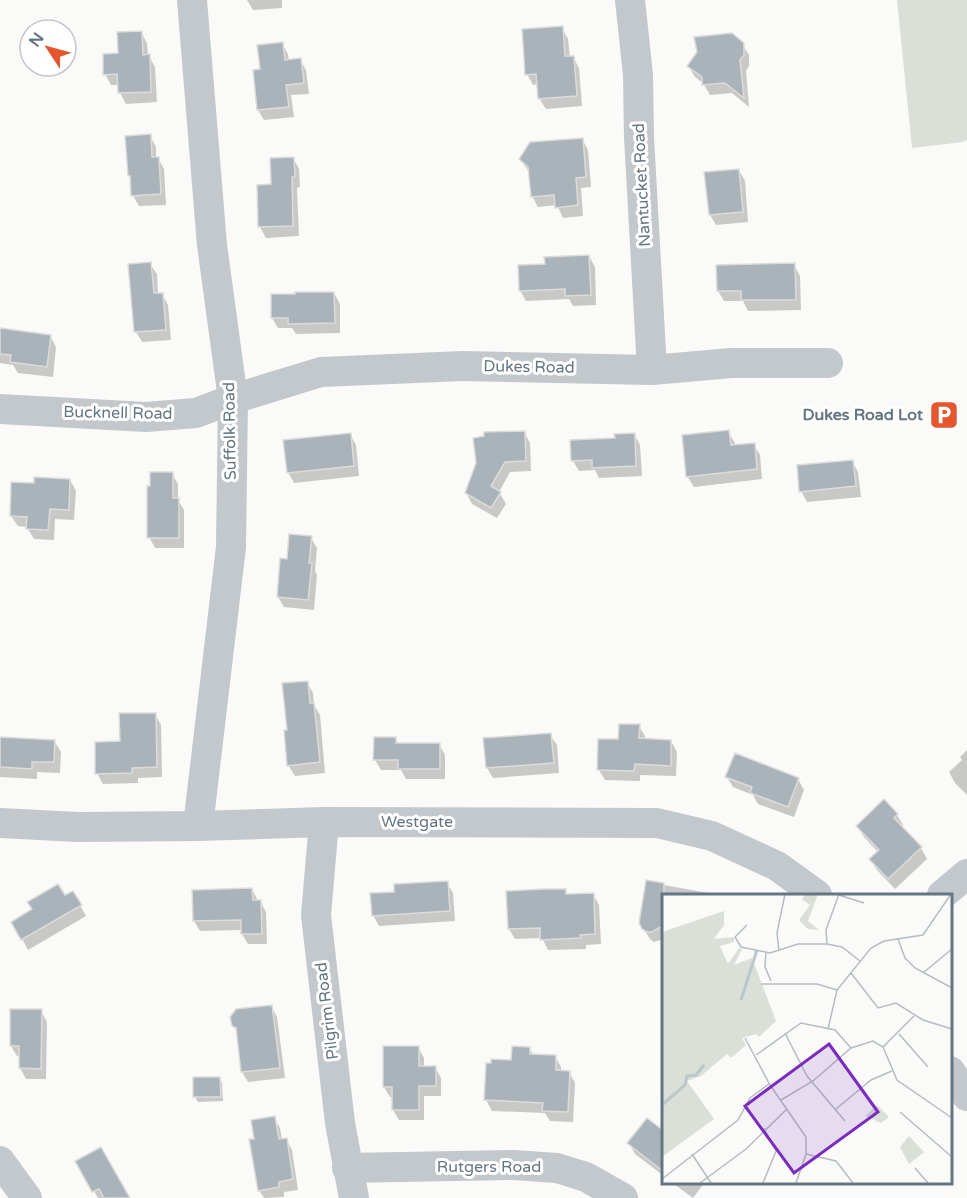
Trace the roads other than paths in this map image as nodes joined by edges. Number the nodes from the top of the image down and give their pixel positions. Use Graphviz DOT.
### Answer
graph roads {
  1 [pos="192,0"];
  2 [pos="630,0"];
  3 [pos="828,363"];
  4 [pos="652,370"];
  5 [pos="233,399"];
  6 [pos="0,409"];
  7 [pos="324,822"];
  8 [pos="0,823"];
  9 [pos="198,826"];
  10 [pos="967,874"];
  11 [pos="816,894"];
  12 [pos="943,894"];
  13 [pos="952,1073"];
  14 [pos="967,1096"];
  15 [pos="0,1161"];
  16 [pos="347,1168"];
  17 [pos="27,1198"];
  18 [pos="354,1198"];
  19 [pos="623,1198"];
  1 -- 5 [label="street, Suffolk Road"];
  2 -- 4 [label="street, Nantucket Road"];
  3 -- 4 [label="street, Dukes Road"];
  4 -- 5 [label="street, Dukes Road"];
  5 -- 6 [label="street, Bucknell Road"];
  5 -- 9 [label="street, Suffolk Road"];
  7 -- 9 [label="street, Westgate"];
  7 -- 11 [label="street, Westgate"];
  7 -- 16 [label="street, Pilgrim Road"];
  8 -- 9 [label="street, Westgate"];
  10 -- 12 [label="street"];
  13 -- 14 [label="street"];
  15 -- 17 [label="street"];
  16 -- 18 [label="street, Pilgrim Road"];
  16 -- 19 [label="street, Rutgers Road"];
}
